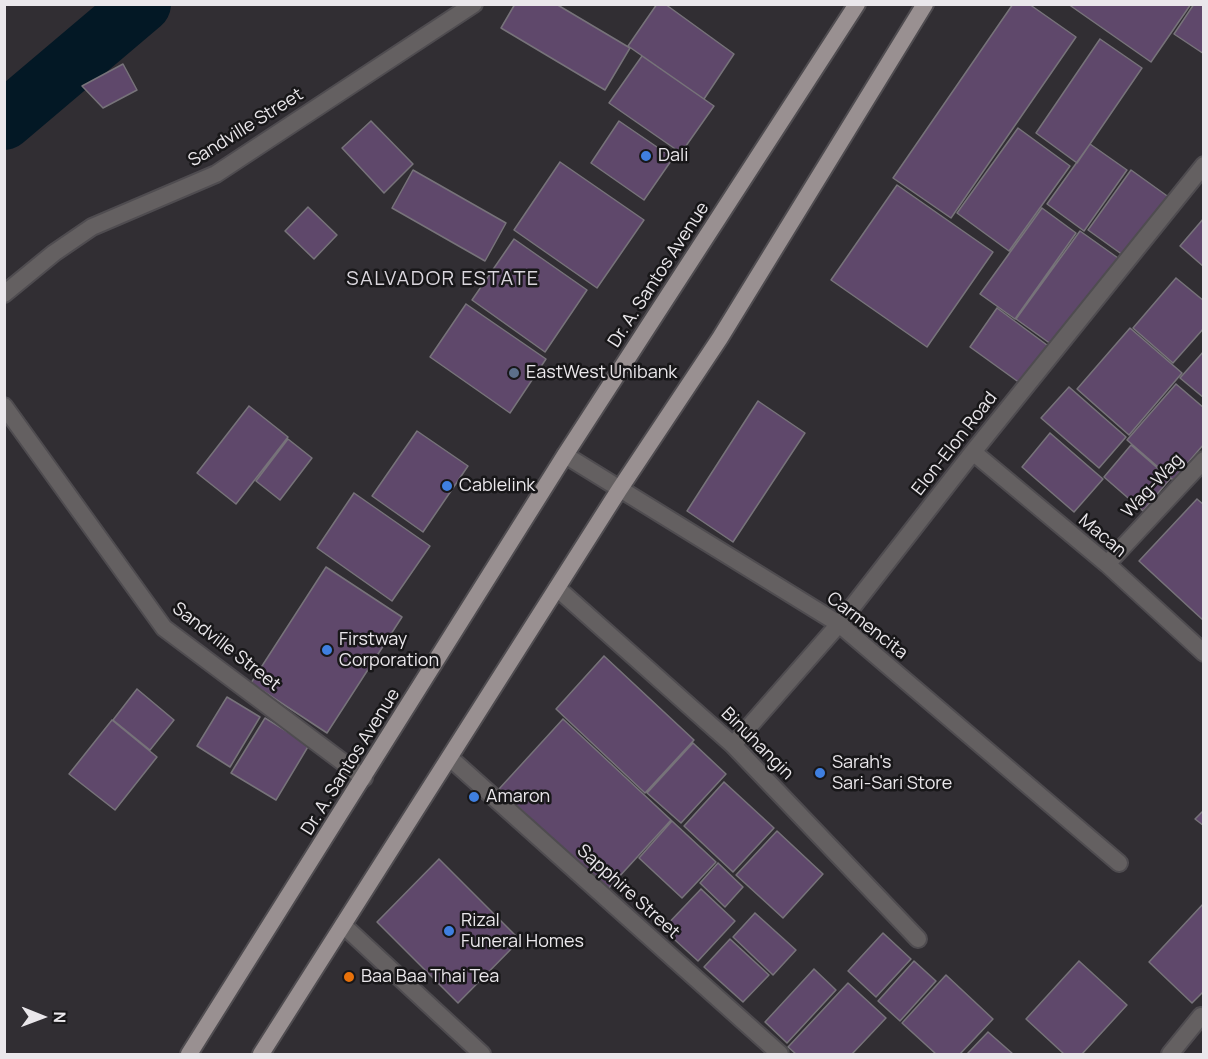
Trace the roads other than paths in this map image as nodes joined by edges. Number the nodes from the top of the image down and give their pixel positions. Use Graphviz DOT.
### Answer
graph roads {
  1 [pos="474,4"];
  2 [pos="856,4"];
  3 [pos="925,4"];
  4 [pos="1203,165"];
  5 [pos="4,294"];
  6 [pos="4,406"];
  7 [pos="973,452"];
  8 [pos="566,455"];
  9 [pos="1203,460"];
  10 [pos="619,490"];
  11 [pos="1107,564"];
  12 [pos="557,588"];
  13 [pos="839,624"];
  14 [pos="1203,653"];
  15 [pos="733,745"];
  16 [pos="450,758"];
  17 [pos="364,778"];
  18 [pos="1119,863"];
  19 [pos="343,925"];
  20 [pos="918,939"];
  21 [pos="1201,1016"];
  22 [pos="770,1051"];
  23 [pos="189,1054"];
  24 [pos="261,1054"];
  25 [pos="482,1054"];
  26 [pos="1170,1054"];
  1 -- 5 [label="street, Sandville Street"];
  2 -- 8 [label="main road, Dr. A. Santos Avenue"];
  3 -- 10 [label="main road"];
  4 -- 7 [label="street, Elon-Elon Road"];
  6 -- 17 [label="street, Sandville Street"];
  7 -- 11 [label="street, Macan"];
  7 -- 13 [label="street, Elon-Elon Road"];
  8 -- 10 [label="street, Carmencita"];
  8 -- 17 [label="main road, Dr. A. Santos Avenue"];
  9 -- 11 [label="street, Wag-Wag"];
  10 -- 12 [label="main road"];
  10 -- 13 [label="street, Carmencita"];
  11 -- 14 [label="street, Macan"];
  12 -- 15 [label="street, Binuhangin"];
  12 -- 16 [label="main road"];
  13 -- 15 [label="street, Elon-Elon Road"];
  13 -- 18 [label="street, Carmencita"];
  15 -- 20 [label="street, Binuhangin"];
  16 -- 19 [label="main road"];
  16 -- 22 [label="street, Sapphire Street"];
  17 -- 23 [label="main road, Dr. A. Santos Avenue"];
  19 -- 24 [label="main road"];
  19 -- 25 [label="street"];
  21 -- 26 [label="street"];
}
